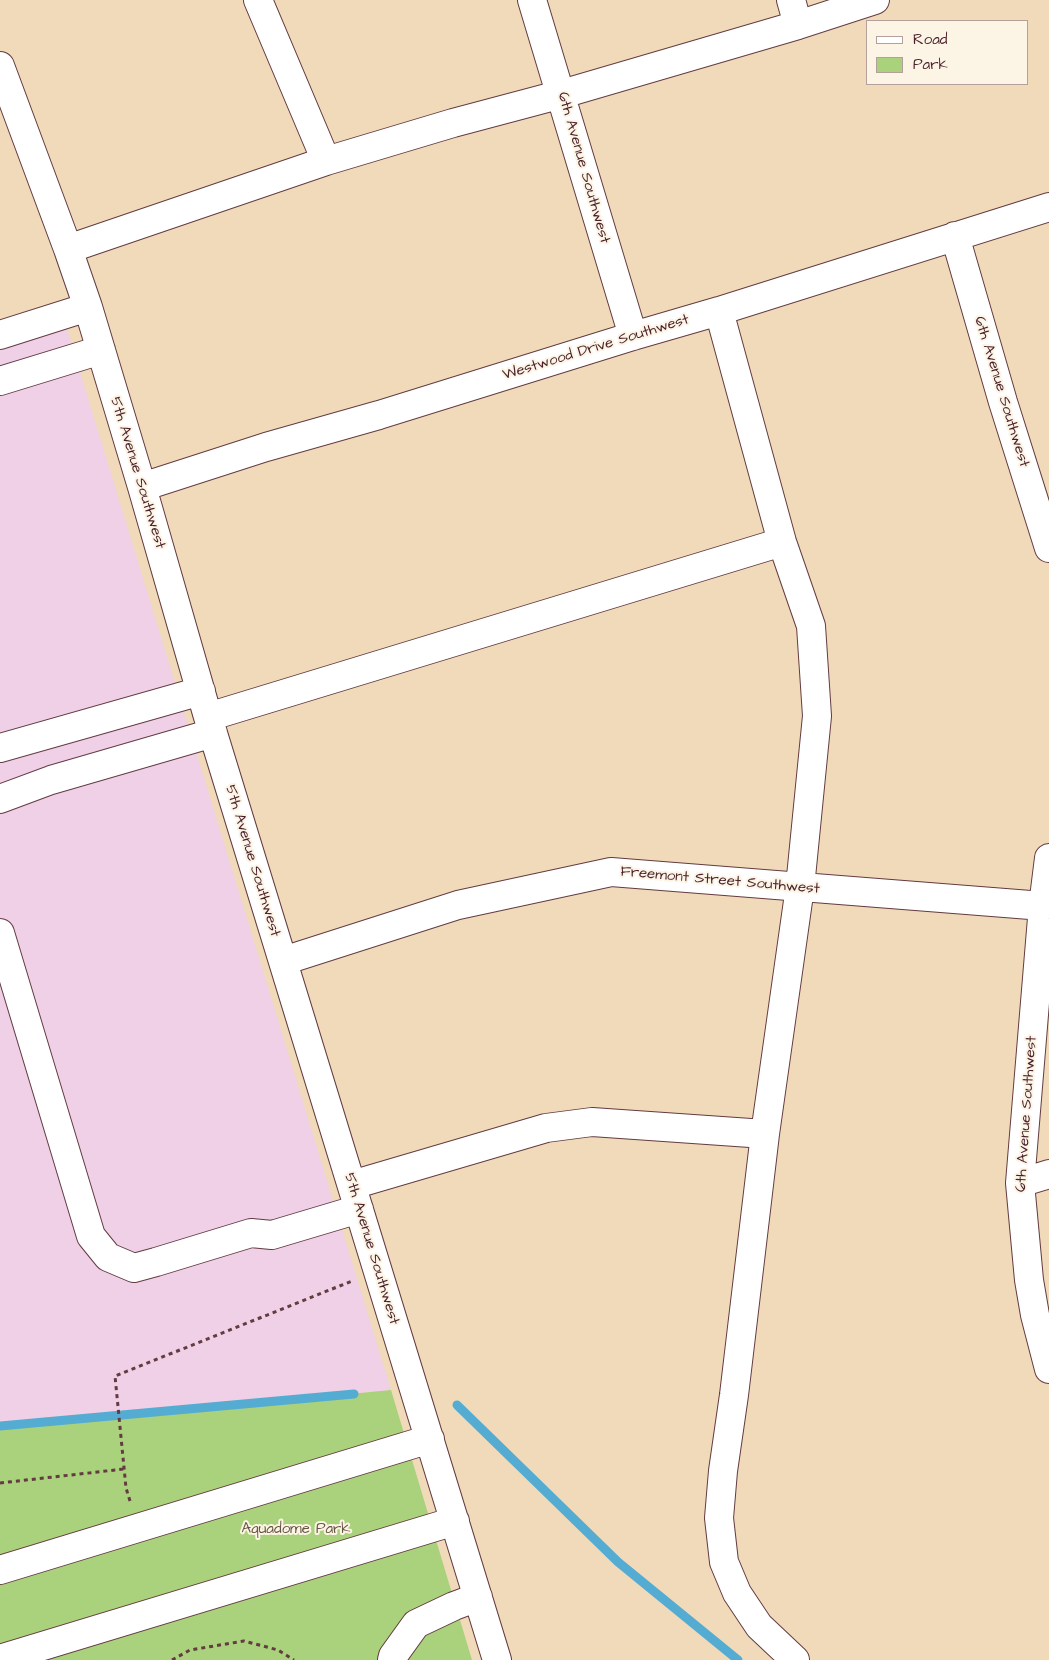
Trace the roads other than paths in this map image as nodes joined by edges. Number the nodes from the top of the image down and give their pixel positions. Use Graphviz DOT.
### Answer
graph roads {
  1 [pos="258,0"];
  2 [pos="532,0"];
  3 [pos="875,0"];
  4 [pos="795,12"];
  5 [pos="0,66"];
  6 [pos="562,94"];
  7 [pos="326,161"];
  8 [pos="1049,207"];
  9 [pos="955,236"];
  10 [pos="68,249"];
  11 [pos="88,307"];
  12 [pos="719,311"];
  13 [pos="0,335"];
  14 [pos="633,336"];
  15 [pos="101,350"];
  16 [pos="0,382"];
  17 [pos="142,486"];
  18 [pos="782,542"];
  19 [pos="1049,548"];
  20 [pos="201,691"];
  21 [pos="211,725"];
  22 [pos="0,748"];
  23 [pos="0,799"];
  24 [pos="1049,858"];
  25 [pos="800,887"];
  26 [pos="1046,905"];
  27 [pos="0,933"];
  28 [pos="283,961"];
  29 [pos="765,1134"];
  30 [pos="1049,1174"];
  31 [pos="1020,1183"];
  32 [pos="355,1197"];
  33 [pos="1049,1369"];
  34 [pos="430,1439"];
  35 [pos="455,1521"];
  36 [pos="0,1570"];
  37 [pos="478,1597"];
  38 [pos="0,1659"];
  39 [pos="392,1660"];
  40 [pos="497,1660"];
  41 [pos="795,1660"];
  1 -- 7 [label="street"];
  2 -- 6 [label="street, 6th Avenue Southwest"];
  3 -- 4 [label="street"];
  4 -- 6 [label="street"];
  5 -- 10 [label="street, 5th Avenue Southwest"];
  6 -- 7 [label="street"];
  6 -- 14 [label="street, 6th Avenue Southwest"];
  7 -- 10 [label="street"];
  8 -- 9 [label="street, Westwood Drive Southwest"];
  9 -- 12 [label="street, Westwood Drive Southwest"];
  9 -- 19 [label="street, 6th Avenue Southwest"];
  10 -- 11 [label="street, 5th Avenue Southwest"];
  11 -- 13 [label="street"];
  11 -- 15 [label="street, 5th Avenue Southwest"];
  12 -- 14 [label="street, Westwood Drive Southwest"];
  12 -- 18 [label="street"];
  14 -- 17 [label="street, Westwood Drive Southwest"];
  15 -- 16 [label="street"];
  15 -- 17 [label="street, 5th Avenue Southwest"];
  17 -- 20 [label="street, 5th Avenue Southwest"];
  18 -- 21 [label="street"];
  18 -- 25 [label="street"];
  20 -- 21 [label="street, 5th Avenue Southwest"];
  20 -- 22 [label="street"];
  21 -- 23 [label="street"];
  21 -- 28 [label="street, 5th Avenue Southwest"];
  24 -- 26 [label="street, 6th Avenue Southwest"];
  25 -- 26 [label="street, Freemont Street Southwest"];
  25 -- 28 [label="street, Freemont Street Southwest"];
  25 -- 29 [label="street"];
  26 -- 31 [label="street, 6th Avenue Southwest"];
  27 -- 32 [label="street"];
  28 -- 32 [label="street, 5th Avenue Southwest"];
  29 -- 32 [label="street"];
  29 -- 41 [label="street"];
  30 -- 31 [label="street"];
  31 -- 33 [label="street, 6th Avenue Southwest"];
  32 -- 34 [label="street, 5th Avenue Southwest"];
  34 -- 35 [label="street, 5th Avenue Southwest"];
  34 -- 36 [label="street"];
  35 -- 37 [label="street, 5th Avenue Southwest"];
  35 -- 38 [label="street"];
  37 -- 39 [label="street"];
  37 -- 40 [label="street, 5th Avenue Southwest"];
}
